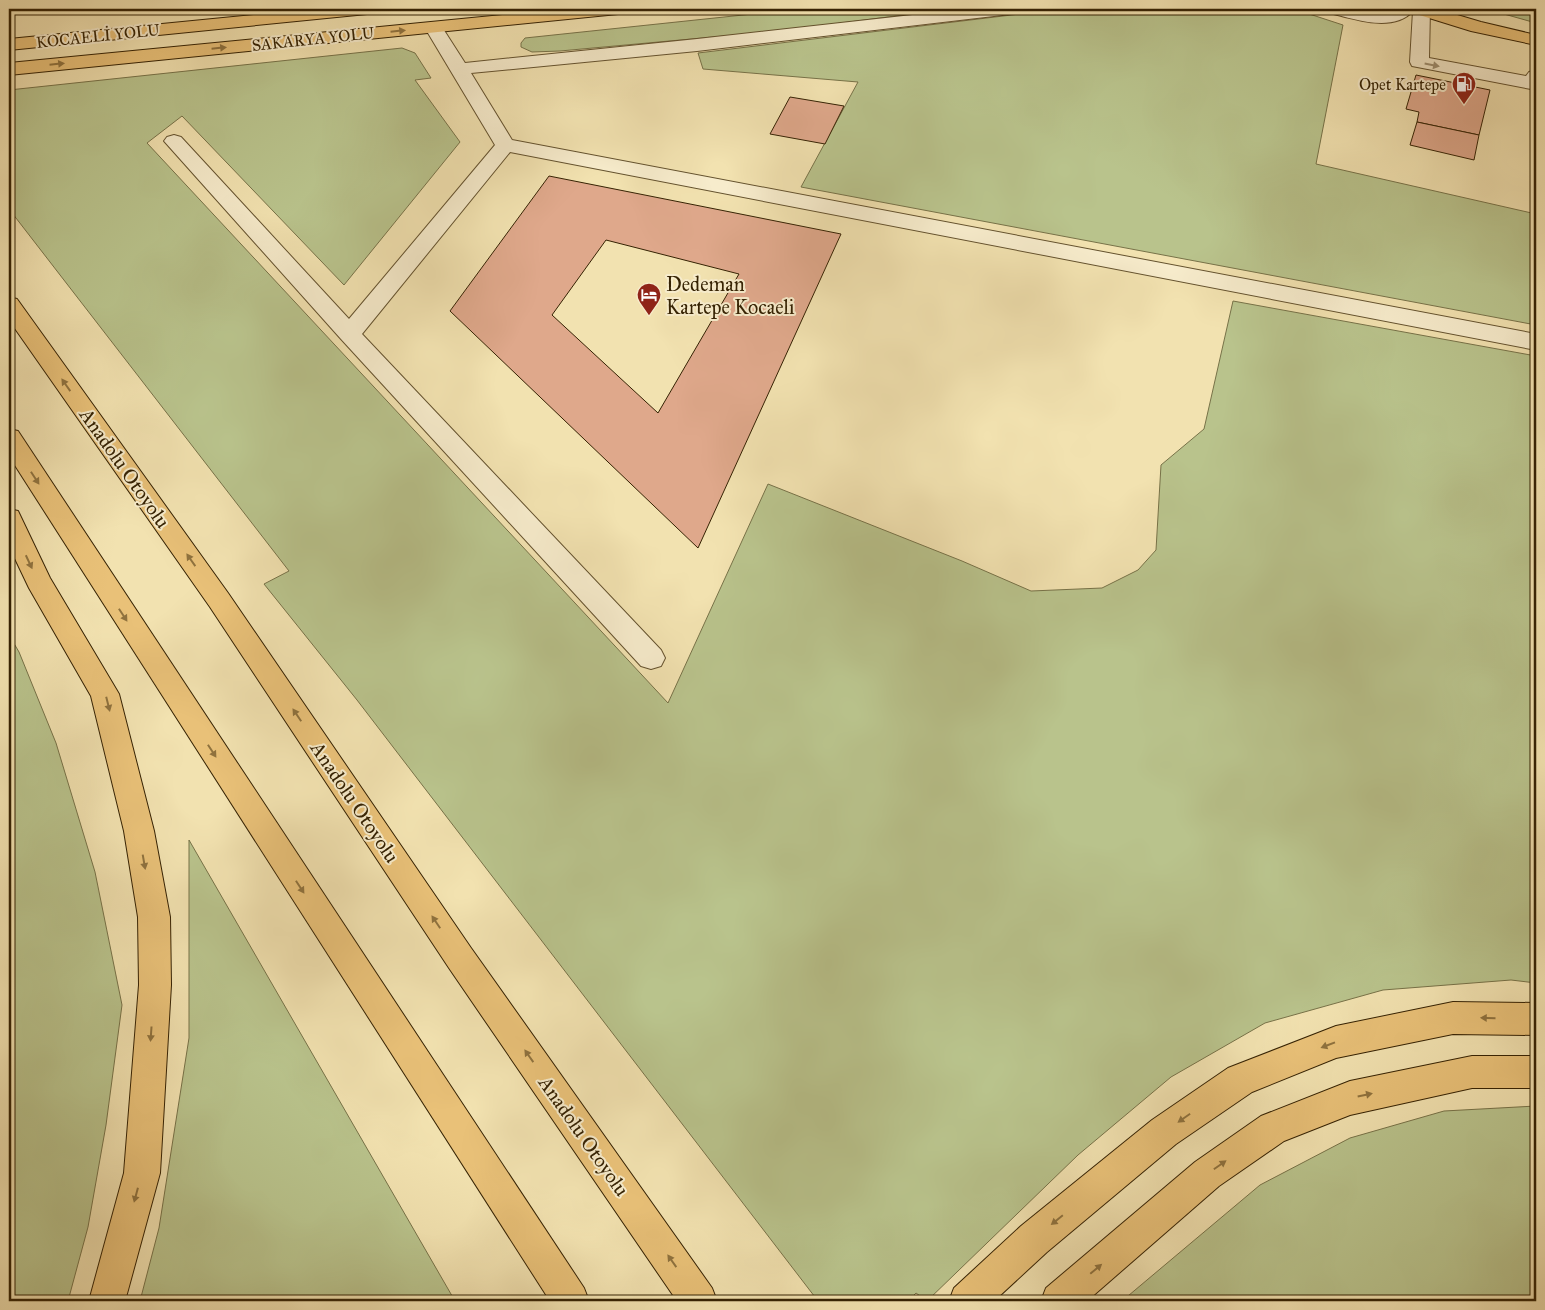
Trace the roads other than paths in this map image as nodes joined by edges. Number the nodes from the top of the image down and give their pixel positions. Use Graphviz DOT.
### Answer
graph roads {
  1 [pos="258,9"];
  2 [pos="367,9"];
  3 [pos="618,9"];
  4 [pos="1011,9"];
  5 [pos="1336,9"];
  6 [pos="1415,9"];
  7 [pos="1459,9"];
  8 [pos="434,28"];
  9 [pos="1536,38"];
  10 [pos="33,42"];
  11 [pos="9,45"];
  12 [pos="9,69"];
  13 [pos="459,69"];
  14 [pos="1536,76"];
  15 [pos="174,141"];
  16 [pos="505,145"];
  17 [pos="9,304"];
  18 [pos="348,334"];
  19 [pos="1536,342"];
  20 [pos="9,437"];
  21 [pos="9,518"];
  22 [pos="650,658"];
  23 [pos="1536,1018"];
  24 [pos="1536,1072"];
  25 [pos="108,1301"];
  26 [pos="571,1301"];
  27 [pos="700,1301"];
  28 [pos="967,1301"];
  29 [pos="1059,1301"];
  1 -- 10 [label="highway"];
  2 -- 10 [label="highway, KOCAELİ YOLU"];
  3 -- 8 [label="highway, SAKARYA YOLU"];
  4 -- 13 [label="street"];
  5 -- 6 [label="street"];
  6 -- 9 [label="highway"];
  6 -- 14 [label="street, one-way"];
  7 -- 9 [label="highway"];
  12 -- 8 [label="highway, SAKARYA YOLU, one-way"];
  8 -- 13 [label="street"];
  10 -- 11 [label="highway, KOCAELİ YOLU"];
  13 -- 16 [label="street"];
  15 -- 18 [label="street"];
  16 -- 18 [label="street"];
  16 -- 19 [label="street"];
  27 -- 17 [label="highway, Anadolu Otoyolu, one-way"];
  18 -- 22 [label="street"];
  20 -- 26 [label="highway, one-way"];
  21 -- 25 [label="highway, one-way"];
  23 -- 28 [label="highway, one-way"];
  29 -- 24 [label="highway, one-way"];
}
